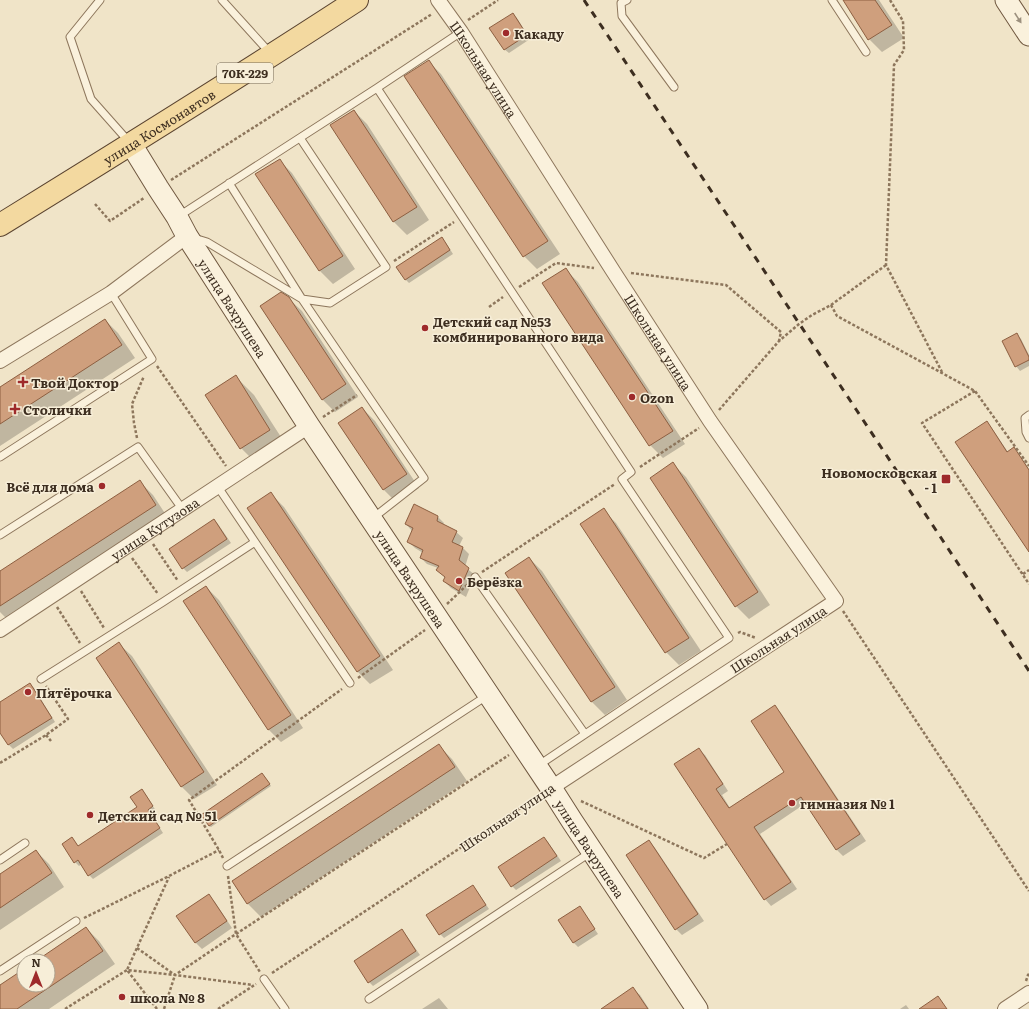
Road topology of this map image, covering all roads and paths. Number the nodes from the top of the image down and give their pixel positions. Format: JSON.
{"nodes":[{"id":1,"x":100,"y":0,"type":"edge"},
{"id":2,"x":222,"y":0,"type":"edge"},
{"id":3,"x":357,"y":0,"type":"edge"},
{"id":4,"x":498,"y":0,"type":"edge"},
{"id":5,"x":627,"y":0,"type":"edge"},
{"id":6,"x":832,"y":0,"type":"edge"},
{"id":7,"x":890,"y":0,"type":"edge"},
{"id":8,"x":1006,"y":0,"type":"edge"},
{"id":9,"x":441,"y":3,"type":"edge"},
{"id":10,"x":459,"y":29,"type":"junction"},
{"id":11,"x":1029,"y":35,"type":"edge"},
{"id":12,"x":866,"y":52,"type":"dead end"},
{"id":13,"x":272,"y":56,"type":"junction"},
{"id":14,"x":674,"y":87,"type":"dead end"},
{"id":15,"x":377,"y":88,"type":"junction"},
{"id":16,"x":300,"y":138,"type":"junction"},
{"id":17,"x":131,"y":144,"type":"junction"},
{"id":18,"x":229,"y":183,"type":"junction"},
{"id":19,"x":158,"y":188,"type":"junction"},
{"id":20,"x":95,"y":204,"type":"dead end"},
{"id":21,"x":177,"y":217,"type":"junction"},
{"id":22,"x":462,"y":217,"type":"junction"},
{"id":23,"x":0,"y":225,"type":"edge"},
{"id":24,"x":187,"y":236,"type":"junction"},
{"id":25,"x":886,"y":265,"type":"junction"},
{"id":26,"x":386,"y":267,"type":"junction"},
{"id":27,"x":111,"y":293,"type":"junction"},
{"id":28,"x":302,"y":299,"type":"junction"},
{"id":29,"x":831,"y":305,"type":"junction"},
{"id":30,"x":779,"y":341,"type":"dead end"},
{"id":31,"x":152,"y":359,"type":"junction"},
{"id":32,"x":0,"y":361,"type":"edge"},
{"id":33,"x":942,"y":372,"type":"junction"},
{"id":34,"x":364,"y":390,"type":"junction"},
{"id":35,"x":975,"y":391,"type":"junction"},
{"id":36,"x":1029,"y":415,"type":"edge"},
{"id":37,"x":309,"y":426,"type":"junction"},
{"id":38,"x":1029,"y":438,"type":"edge"},
{"id":39,"x":138,"y":447,"type":"junction"},
{"id":40,"x":0,"y":457,"type":"edge"},
{"id":41,"x":1029,"y":466,"type":"edge"},
{"id":42,"x":233,"y":476,"type":"junction"},
{"id":43,"x":622,"y":480,"type":"junction"},
{"id":44,"x":218,"y":487,"type":"junction"},
{"id":45,"x":183,"y":510,"type":"junction"},
{"id":46,"x":372,"y":518,"type":"junction"},
{"id":47,"x":146,"y":534,"type":"junction"},
{"id":48,"x":0,"y":535,"type":"edge"},
{"id":49,"x":255,"y":542,"type":"junction"},
{"id":50,"x":125,"y":547,"type":"junction"},
{"id":51,"x":1029,"y":570,"type":"edge"},
{"id":52,"x":1023,"y":574,"type":"junction"},
{"id":53,"x":475,"y":577,"type":"junction"},
{"id":54,"x":74,"y":581,"type":"junction"},
{"id":55,"x":1029,"y":584,"type":"edge"},
{"id":56,"x":183,"y":589,"type":"junction"},
{"id":57,"x":51,"y":596,"type":"junction"},
{"id":58,"x":836,"y":601,"type":"junction"},
{"id":59,"x":163,"y":602,"type":"junction"},
{"id":60,"x":439,"y":620,"type":"junction"},
{"id":61,"x":0,"y":630,"type":"edge"},
{"id":62,"x":110,"y":636,"type":"junction"},
{"id":63,"x":728,"y":638,"type":"junction"},
{"id":64,"x":770,"y":644,"type":"junction"},
{"id":65,"x":85,"y":651,"type":"junction"},
{"id":66,"x":41,"y":679,"type":"joint"},
{"id":67,"x":350,"y":683,"type":"junction"},
{"id":68,"x":489,"y":694,"type":"junction"},
{"id":69,"x":585,"y":734,"type":"junction"},
{"id":70,"x":46,"y":735,"type":"junction"},
{"id":71,"x":51,"y":741,"type":"dead end"},
{"id":72,"x":523,"y":746,"type":"junction"},
{"id":73,"x":0,"y":763,"type":"edge"},
{"id":74,"x":537,"y":766,"type":"junction"},
{"id":75,"x":551,"y":788,"type":"junction"},
{"id":76,"x":579,"y":800,"type":"dead end"},
{"id":77,"x":26,"y":843,"type":"dead end"},
{"id":78,"x":727,"y":844,"type":"dead end"},
{"id":79,"x":219,"y":850,"type":"junction"},
{"id":80,"x":592,"y":851,"type":"junction"},
{"id":81,"x":0,"y":860,"type":"edge"},
{"id":82,"x":227,"y":866,"type":"junction"},
{"id":83,"x":169,"y":876,"type":"junction"},
{"id":84,"x":1029,"y":891,"type":"edge"},
{"id":85,"x":76,"y":922,"type":"joint"},
{"id":86,"x":236,"y":934,"type":"junction"},
{"id":87,"x":137,"y":948,"type":"junction"},
{"id":88,"x":127,"y":970,"type":"junction"},
{"id":89,"x":0,"y":971,"type":"edge"},
{"id":90,"x":175,"y":975,"type":"junction"},
{"id":91,"x":264,"y":979,"type":"junction"},
{"id":92,"x":254,"y":985,"type":"junction"},
{"id":93,"x":1029,"y":993,"type":"edge"},
{"id":94,"x":369,"y":999,"type":"dead end"},
{"id":95,"x":64,"y":1009,"type":"edge"},
{"id":96,"x":157,"y":1009,"type":"edge"},
{"id":97,"x":164,"y":1009,"type":"edge"},
{"id":98,"x":218,"y":1009,"type":"edge"},
{"id":99,"x":285,"y":1009,"type":"edge"},
{"id":100,"x":697,"y":1009,"type":"edge"},
{"id":101,"x":1005,"y":1009,"type":"edge"}],
"edges":[{"from":1,"to":17,"type":"lane"},
{"from":2,"to":13,"type":"lane"},
{"from":3,"to":13,"type":"main road","name":"улица Космонавтов","number":"70К-229"},
{"from":4,"to":10,"type":"path"},
{"from":5,"to":14,"type":"lane"},
{"from":6,"to":12,"type":"lane"},
{"from":7,"to":25,"type":"path"},
{"from":8,"to":11,"type":"main road","one_way":true},
{"from":9,"to":10,"type":"street","name":"Школьная улица"},
{"from":9,"to":19,"type":"path"},
{"from":10,"to":15,"type":"lane"},
{"from":10,"to":58,"type":"street","name":"Школьная улица"},
{"from":13,"to":17,"type":"main road","name":"улица Космонавтов","number":"70К-229"},
{"from":15,"to":16,"type":"lane"},
{"from":15,"to":22,"type":"lane"},
{"from":16,"to":18,"type":"lane"},
{"from":16,"to":26,"type":"lane"},
{"from":17,"to":19,"type":"main road","name":"улица Вахрушева"},
{"from":17,"to":23,"type":"main road","name":"улица Космонавтов","number":"70К-229"},
{"from":18,"to":21,"type":"lane"},
{"from":18,"to":28,"type":"lane"},
{"from":19,"to":20,"type":"path"},
{"from":19,"to":21,"type":"main road","name":"улица Вахрушева"},
{"from":21,"to":24,"type":"main road","name":"улица Вахрушева"},
{"from":22,"to":26,"type":"path"},
{"from":22,"to":43,"type":"lane"},
{"from":24,"to":27,"type":"street"},
{"from":24,"to":28,"type":"lane"},
{"from":24,"to":37,"type":"main road","name":"улица Вахрушева"},
{"from":25,"to":29,"type":"path"},
{"from":25,"to":33,"type":"path"},
{"from":26,"to":28,"type":"lane"},
{"from":27,"to":31,"type":"lane"},
{"from":27,"to":32,"type":"street"},
{"from":28,"to":34,"type":"lane"},
{"from":29,"to":30,"type":"path"},
{"from":29,"to":33,"type":"path"},
{"from":31,"to":39,"type":"path"},
{"from":31,"to":40,"type":"lane"},
{"from":31,"to":42,"type":"path"},
{"from":33,"to":35,"type":"path"},
{"from":34,"to":37,"type":"path"},
{"from":34,"to":46,"type":"lane"},
{"from":35,"to":41,"type":"path"},
{"from":35,"to":52,"type":"path"},
{"from":36,"to":38,"type":"lane"},
{"from":37,"to":42,"type":"street","name":"улица Кутузова"},
{"from":37,"to":46,"type":"main road","name":"улица Вахрушева"},
{"from":39,"to":45,"type":"lane"},
{"from":39,"to":48,"type":"lane"},
{"from":42,"to":44,"type":"street","name":"улица Кутузова"},
{"from":43,"to":53,"type":"path"},
{"from":43,"to":63,"type":"lane"},
{"from":44,"to":45,"type":"street","name":"улица Кутузова"},
{"from":44,"to":49,"type":"lane"},
{"from":45,"to":47,"type":"street","name":"улица Кутузова"},
{"from":46,"to":60,"type":"main road","name":"улица Вахрушева"},
{"from":47,"to":50,"type":"street","name":"улица Кутузова"},
{"from":47,"to":56,"type":"path"},
{"from":49,"to":56,"type":"lane"},
{"from":49,"to":67,"type":"lane"},
{"from":50,"to":54,"type":"street","name":"улица Кутузова"},
{"from":50,"to":59,"type":"path"},
{"from":51,"to":52,"type":"path"},
{"from":52,"to":55,"type":"path"},
{"from":53,"to":60,"type":"path"},
{"from":53,"to":69,"type":"lane"},
{"from":54,"to":57,"type":"street","name":"улица Кутузова"},
{"from":54,"to":62,"type":"path"},
{"from":56,"to":59,"type":"lane"},
{"from":57,"to":61,"type":"street","name":"улица Кутузова"},
{"from":57,"to":65,"type":"path"},
{"from":58,"to":64,"type":"street","name":"Школьная улица"},
{"from":58,"to":84,"type":"path"},
{"from":59,"to":62,"type":"lane"},
{"from":60,"to":67,"type":"path"},
{"from":60,"to":68,"type":"main road","name":"улица Вахрушева"},
{"from":62,"to":65,"type":"lane"},
{"from":63,"to":64,"type":"path"},
{"from":63,"to":69,"type":"lane"},
{"from":64,"to":75,"type":"street","name":"Школьная улица"},
{"from":65,"to":66,"type":"lane"},
{"from":66,"to":70,"type":"path"},
{"from":67,"to":79,"type":"path"},
{"from":68,"to":72,"type":"main road","name":"улица Вахрушева"},
{"from":68,"to":82,"type":"lane"},
{"from":69,"to":74,"type":"lane"},
{"from":70,"to":71,"type":"path"},
{"from":70,"to":73,"type":"path"},
{"from":72,"to":74,"type":"main road","name":"улица Вахрушева"},
{"from":72,"to":86,"type":"path"},
{"from":74,"to":75,"type":"main road","name":"улица Вахрушева"},
{"from":75,"to":80,"type":"main road","name":"улица Вахрушева"},
{"from":75,"to":91,"type":"path","name":"Школьная улица"},
{"from":76,"to":78,"type":"path"},
{"from":77,"to":81,"type":"lane"},
{"from":79,"to":82,"type":"path"},
{"from":79,"to":83,"type":"path"},
{"from":80,"to":94,"type":"lane"},
{"from":80,"to":100,"type":"main road","name":"улица Вахрушева"},
{"from":82,"to":86,"type":"path"},
{"from":83,"to":85,"type":"path"},
{"from":83,"to":87,"type":"path"},
{"from":85,"to":89,"type":"lane"},
{"from":86,"to":90,"type":"path"},
{"from":86,"to":91,"type":"path"},
{"from":87,"to":88,"type":"path"},
{"from":87,"to":90,"type":"path"},
{"from":88,"to":90,"type":"path"},
{"from":88,"to":95,"type":"path"},
{"from":88,"to":96,"type":"path"},
{"from":90,"to":92,"type":"path"},
{"from":90,"to":97,"type":"path"},
{"from":91,"to":92,"type":"path","name":"Школьная улица"},
{"from":91,"to":99,"type":"lane"},
{"from":92,"to":98,"type":"path","name":"Школьная улица"},
{"from":93,"to":101,"type":"street"}]}
